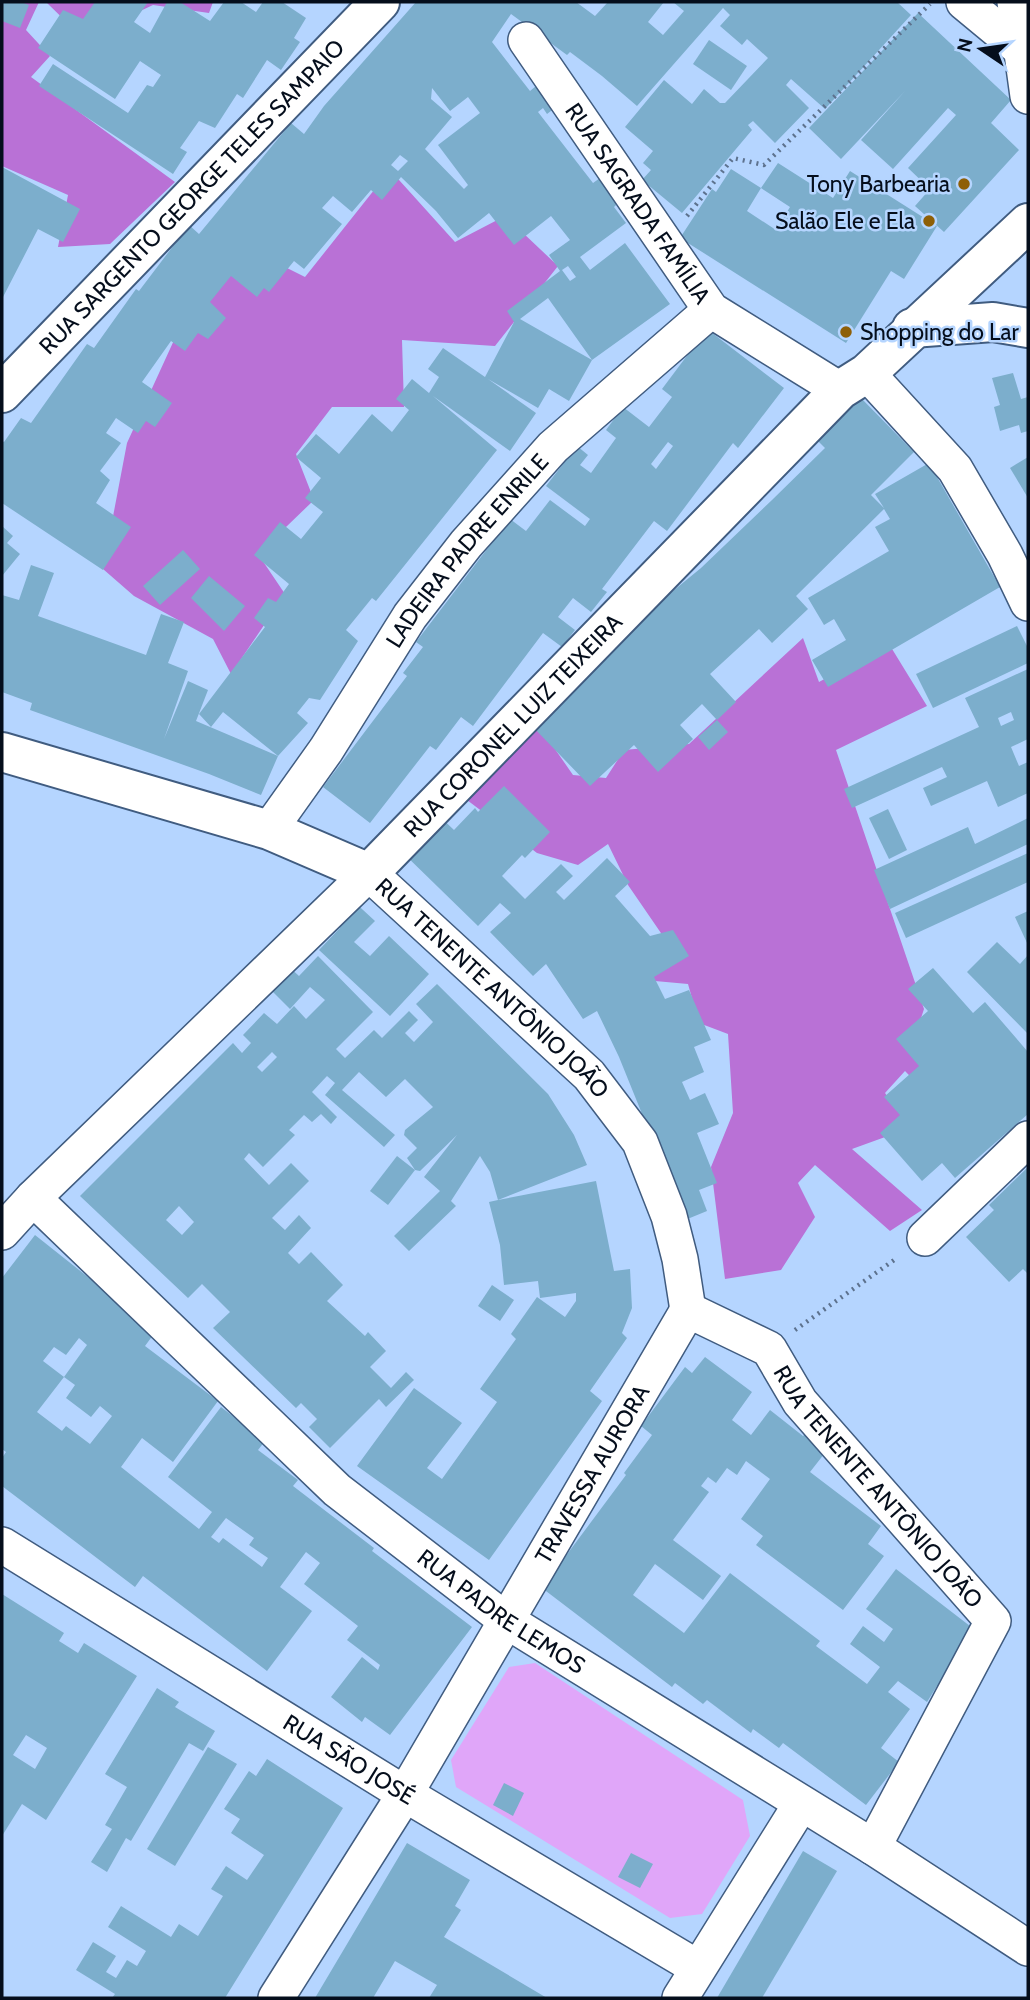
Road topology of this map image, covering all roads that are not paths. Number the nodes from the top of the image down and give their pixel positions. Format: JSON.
{"nodes":[{"id":1,"x":380,"y":2,"type":"edge"},
{"id":2,"x":964,"y":2,"type":"edge"},
{"id":3,"x":1014,"y":2,"type":"edge"},
{"id":4,"x":526,"y":40,"type":"dead end"},
{"id":5,"x":1023,"y":50,"type":"junction"},
{"id":6,"x":1028,"y":96,"type":"edge"},
{"id":7,"x":1028,"y":223,"type":"edge"},
{"id":8,"x":711,"y":310,"type":"junction"},
{"id":9,"x":912,"y":328,"type":"junction"},
{"id":10,"x":1028,"y":328,"type":"edge"},
{"id":11,"x":853,"y":381,"type":"junction"},
{"id":12,"x":4,"y":386,"type":"edge"},
{"id":13,"x":1028,"y":603,"type":"edge"},
{"id":14,"x":2,"y":752,"type":"edge"},
{"id":15,"x":269,"y":830,"type":"junction"},
{"id":16,"x":369,"y":873,"type":"junction"},
{"id":17,"x":1028,"y":1139,"type":"edge"},
{"id":18,"x":33,"y":1198,"type":"junction"},
{"id":19,"x":2,"y":1232,"type":"edge"},
{"id":20,"x":925,"y":1238,"type":"road end"},
{"id":21,"x":688,"y":1310,"type":"junction"},
{"id":22,"x":2,"y":1545,"type":"edge"},
{"id":23,"x":507,"y":1622,"type":"junction"},
{"id":24,"x":405,"y":1794,"type":"junction"},
{"id":25,"x":802,"y":1804,"type":"junction"},
{"id":26,"x":873,"y":1847,"type":"junction"},
{"id":27,"x":1028,"y":1948,"type":"edge"},
{"id":28,"x":698,"y":1968,"type":"junction"},
{"id":29,"x":276,"y":1998,"type":"edge"},
{"id":30,"x":680,"y":1998,"type":"edge"}],
"edges":[{"from":1,"to":12,"type":"main road","name":"RUA SARGENTO GEORGE TELES SAMPAIO"},
{"from":2,"to":5,"type":"street"},
{"from":3,"to":5,"type":"street"},
{"from":4,"to":8,"type":"street","name":"RUA SAGRADA FAMÍLIA"},
{"from":5,"to":6,"type":"street"},
{"from":7,"to":9,"type":"main road","name":"RUA CORONEL LUIZ TEIXEIRA"},
{"from":8,"to":11,"type":"street","name":"RUA SAGRADA FAMÍLIA"},
{"from":8,"to":15,"type":"street","name":"LADEIRA PADRE ENRILE"},
{"from":9,"to":10,"type":"main road"},
{"from":9,"to":11,"type":"main road","name":"RUA CORONEL LUIZ TEIXEIRA"},
{"from":11,"to":13,"type":"street","name":"RUA SAGRADA FAMÍLIA"},
{"from":11,"to":16,"type":"main road","name":"RUA CORONEL LUIZ TEIXEIRA"},
{"from":14,"to":15,"type":"main road","name":"RUA TENENTE ANTÔNIO JOÃO"},
{"from":15,"to":16,"type":"main road","name":"RUA TENENTE ANTÔNIO JOÃO"},
{"from":16,"to":18,"type":"street","name":"RUA CORONEL LUIZ TEIXEIRA"},
{"from":16,"to":21,"type":"street","name":"RUA TENENTE ANTÔNIO JOÃO"},
{"from":17,"to":20,"type":"street"},
{"from":18,"to":19,"type":"street","name":"RUA CORONEL LUIZ TEIXEIRA"},
{"from":18,"to":23,"type":"street","name":"RUA PADRE LEMOS"},
{"from":21,"to":23,"type":"street","name":"TRAVESSA AURORA"},
{"from":21,"to":26,"type":"street","name":"RUA TENENTE ANTÔNIO JOÃO"},
{"from":22,"to":24,"type":"street","name":"RUA SÃO JOSÉ"},
{"from":23,"to":24,"type":"street","name":"TRAVESSA AURORA"},
{"from":23,"to":25,"type":"street","name":"RUA PADRE LEMOS"},
{"from":24,"to":28,"type":"street","name":"RUA SÃO JOSÉ"},
{"from":24,"to":29,"type":"street","name":"TRAVESSA AURORA"},
{"from":25,"to":26,"type":"street","name":"RUA PADRE LEMOS"},
{"from":25,"to":28,"type":"street"},
{"from":26,"to":27,"type":"street","name":"RUA PADRE LEMOS"},
{"from":28,"to":30,"type":"street"}]}
